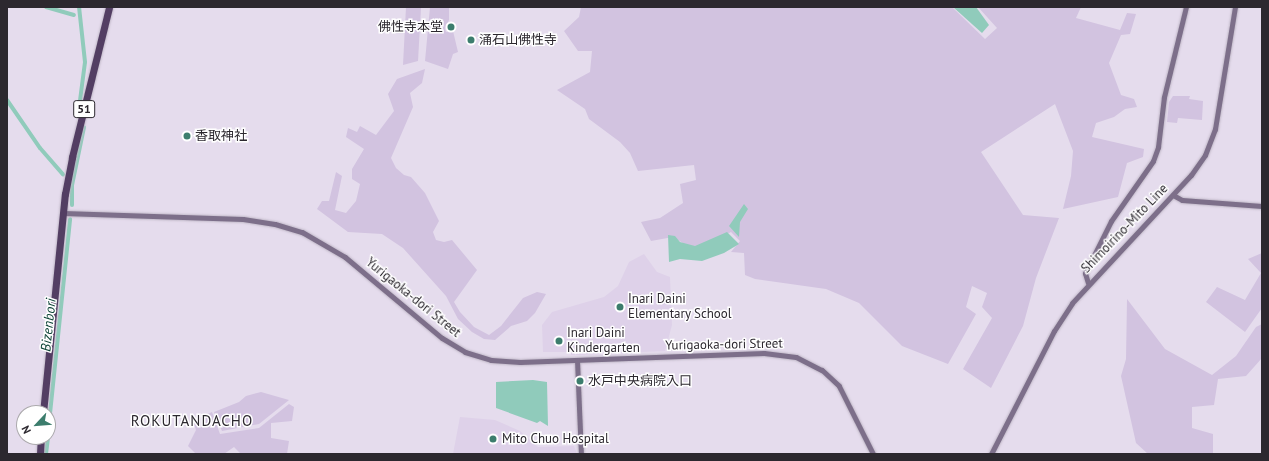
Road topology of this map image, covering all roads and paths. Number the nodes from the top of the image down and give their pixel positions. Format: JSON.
{"nodes":[{"id":1,"x":109,"y":7,"type":"edge"},
{"id":2,"x":1186,"y":7,"type":"edge"},
{"id":3,"x":1235,"y":7,"type":"edge"},
{"id":4,"x":1173,"y":195,"type":"junction"},
{"id":5,"x":1262,"y":206,"type":"edge"},
{"id":6,"x":63,"y":213,"type":"junction"},
{"id":7,"x":1088,"y":283,"type":"junction"},
{"id":8,"x":577,"y":360,"type":"junction"},
{"id":9,"x":44,"y":405,"type":"edge"},
{"id":10,"x":580,"y":454,"type":"edge"},
{"id":11,"x":873,"y":454,"type":"edge"},
{"id":12,"x":991,"y":454,"type":"edge"}],
"edges":[{"from":1,"to":6,"type":"highway","number":"51"},
{"from":2,"to":7,"type":"street"},
{"from":3,"to":4,"type":"street","name":"Shimoirino-Mito Line"},
{"from":4,"to":5,"type":"street"},
{"from":4,"to":7,"type":"street","name":"Shimoirino-Mito Line"},
{"from":6,"to":8,"type":"street","name":"Yurigaoka-dori Street"},
{"from":6,"to":9,"type":"highway","number":"51"},
{"from":7,"to":12,"type":"street","name":"Shimoirino-Mito Line"},
{"from":8,"to":10,"type":"street"},
{"from":8,"to":11,"type":"street","name":"Yurigaoka-dori Street"}]}
